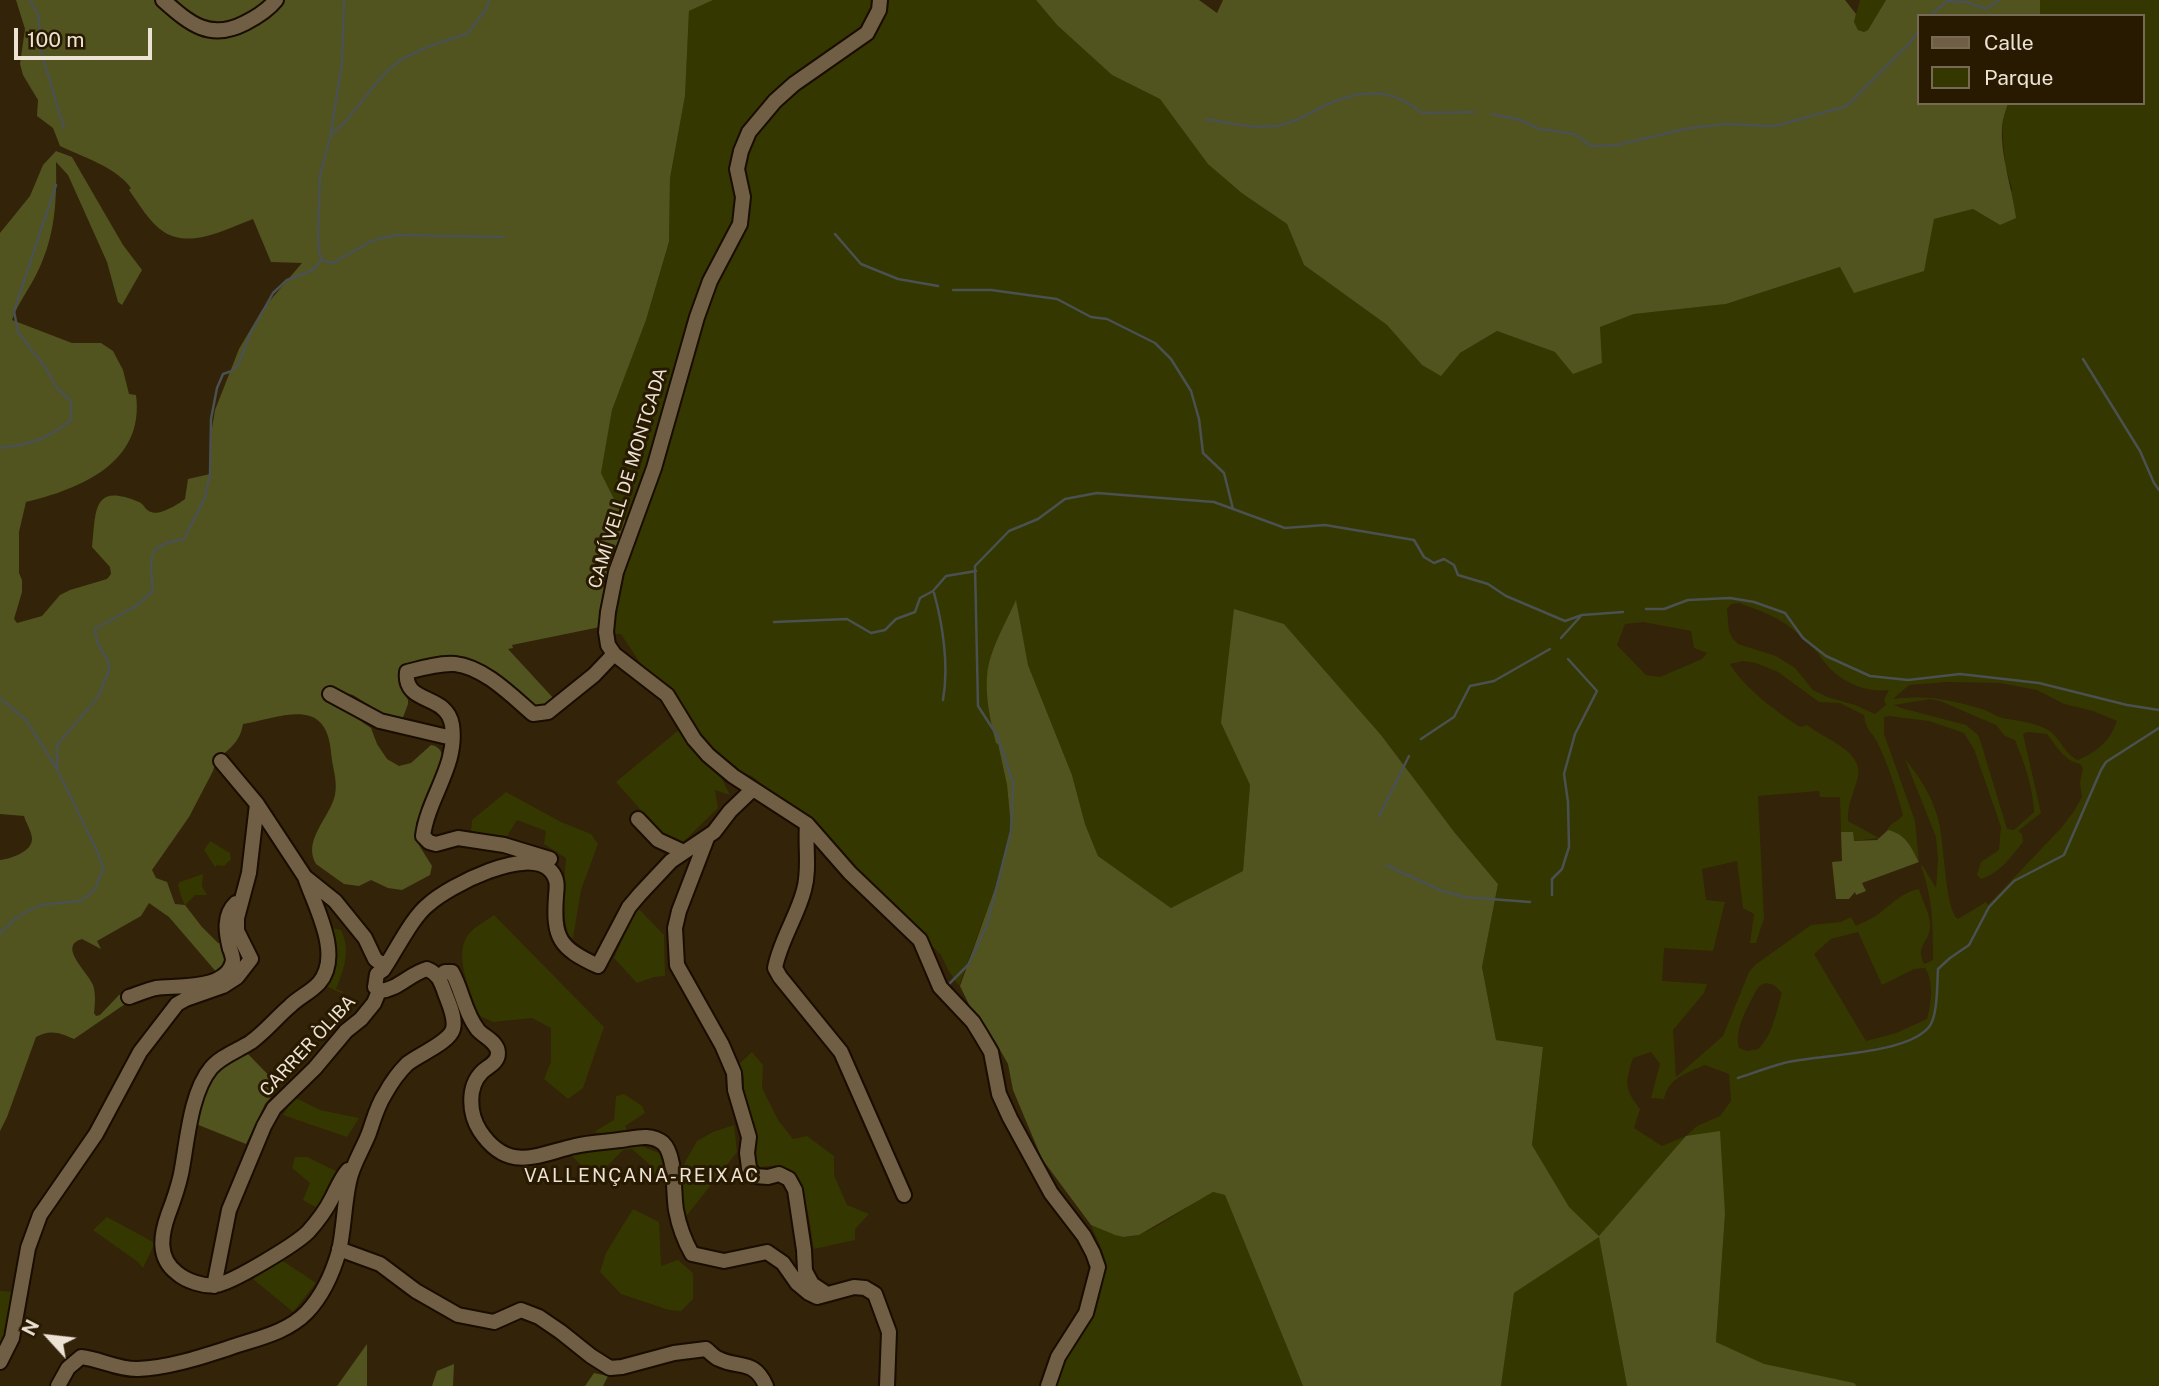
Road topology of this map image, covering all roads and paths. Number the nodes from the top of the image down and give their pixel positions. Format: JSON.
{"nodes":[{"id":1,"x":163,"y":0,"type":"edge"},
{"id":2,"x":276,"y":0,"type":"edge"},
{"id":3,"x":880,"y":0,"type":"edge"},
{"id":4,"x":614,"y":654,"type":"junction"},
{"id":5,"x":330,"y":694,"type":"dead end"},
{"id":6,"x":452,"y":738,"type":"junction"},
{"id":7,"x":221,"y":761,"type":"dead end"},
{"id":8,"x":753,"y":789,"type":"junction"},
{"id":9,"x":257,"y":804,"type":"junction"},
{"id":10,"x":638,"y":819,"type":"dead end"},
{"id":11,"x":807,"y":824,"type":"junction"},
{"id":12,"x":707,"y":838,"type":"junction"},
{"id":13,"x":684,"y":852,"type":"junction"},
{"id":14,"x":553,"y":875,"type":"junction"},
{"id":15,"x":305,"y":877,"type":"junction"},
{"id":16,"x":240,"y":900,"type":"junction"},
{"id":17,"x":387,"y":963,"type":"junction"},
{"id":18,"x":439,"y":977,"type":"junction"},
{"id":19,"x":379,"y":991,"type":"junction"},
{"id":20,"x":129,"y":997,"type":"dead end"},
{"id":21,"x":356,"y":1161,"type":"junction"},
{"id":22,"x":904,"y":1195,"type":"dead end"},
{"id":23,"x":339,"y":1249,"type":"junction"},
{"id":24,"x":215,"y":1286,"type":"junction"},
{"id":25,"x":826,"y":1293,"type":"junction"},
{"id":26,"x":0,"y":1362,"type":"edge"},
{"id":27,"x":58,"y":1386,"type":"edge"},
{"id":28,"x":766,"y":1386,"type":"edge"},
{"id":29,"x":887,"y":1386,"type":"edge"},
{"id":30,"x":1048,"y":1386,"type":"edge"}],
"edges":[{"from":1,"to":2,"type":"street"},
{"from":3,"to":4,"type":"street","name":"CAMÍ VELL DE MONTCADA"},
{"from":4,"to":6,"type":"street"},
{"from":4,"to":8,"type":"street"},
{"from":5,"to":6,"type":"street"},
{"from":6,"to":14,"type":"street"},
{"from":7,"to":9,"type":"street"},
{"from":8,"to":11,"type":"street"},
{"from":8,"to":12,"type":"street"},
{"from":9,"to":15,"type":"street"},
{"from":9,"to":16,"type":"street"},
{"from":10,"to":13,"type":"street"},
{"from":11,"to":22,"type":"street"},
{"from":11,"to":30,"type":"street"},
{"from":12,"to":13,"type":"street"},
{"from":12,"to":25,"type":"street"},
{"from":13,"to":14,"type":"street"},
{"from":14,"to":17,"type":"street"},
{"from":15,"to":17,"type":"street"},
{"from":15,"to":24,"type":"street"},
{"from":16,"to":20,"type":"street"},
{"from":16,"to":26,"type":"street"},
{"from":17,"to":19,"type":"street"},
{"from":18,"to":19,"type":"street"},
{"from":18,"to":21,"type":"street"},
{"from":18,"to":25,"type":"street"},
{"from":19,"to":24,"type":"street","name":"CARRER ÒLIBA"},
{"from":21,"to":23,"type":"street"},
{"from":21,"to":24,"type":"street"},
{"from":23,"to":27,"type":"street"},
{"from":23,"to":28,"type":"street"},
{"from":25,"to":29,"type":"street"}]}
